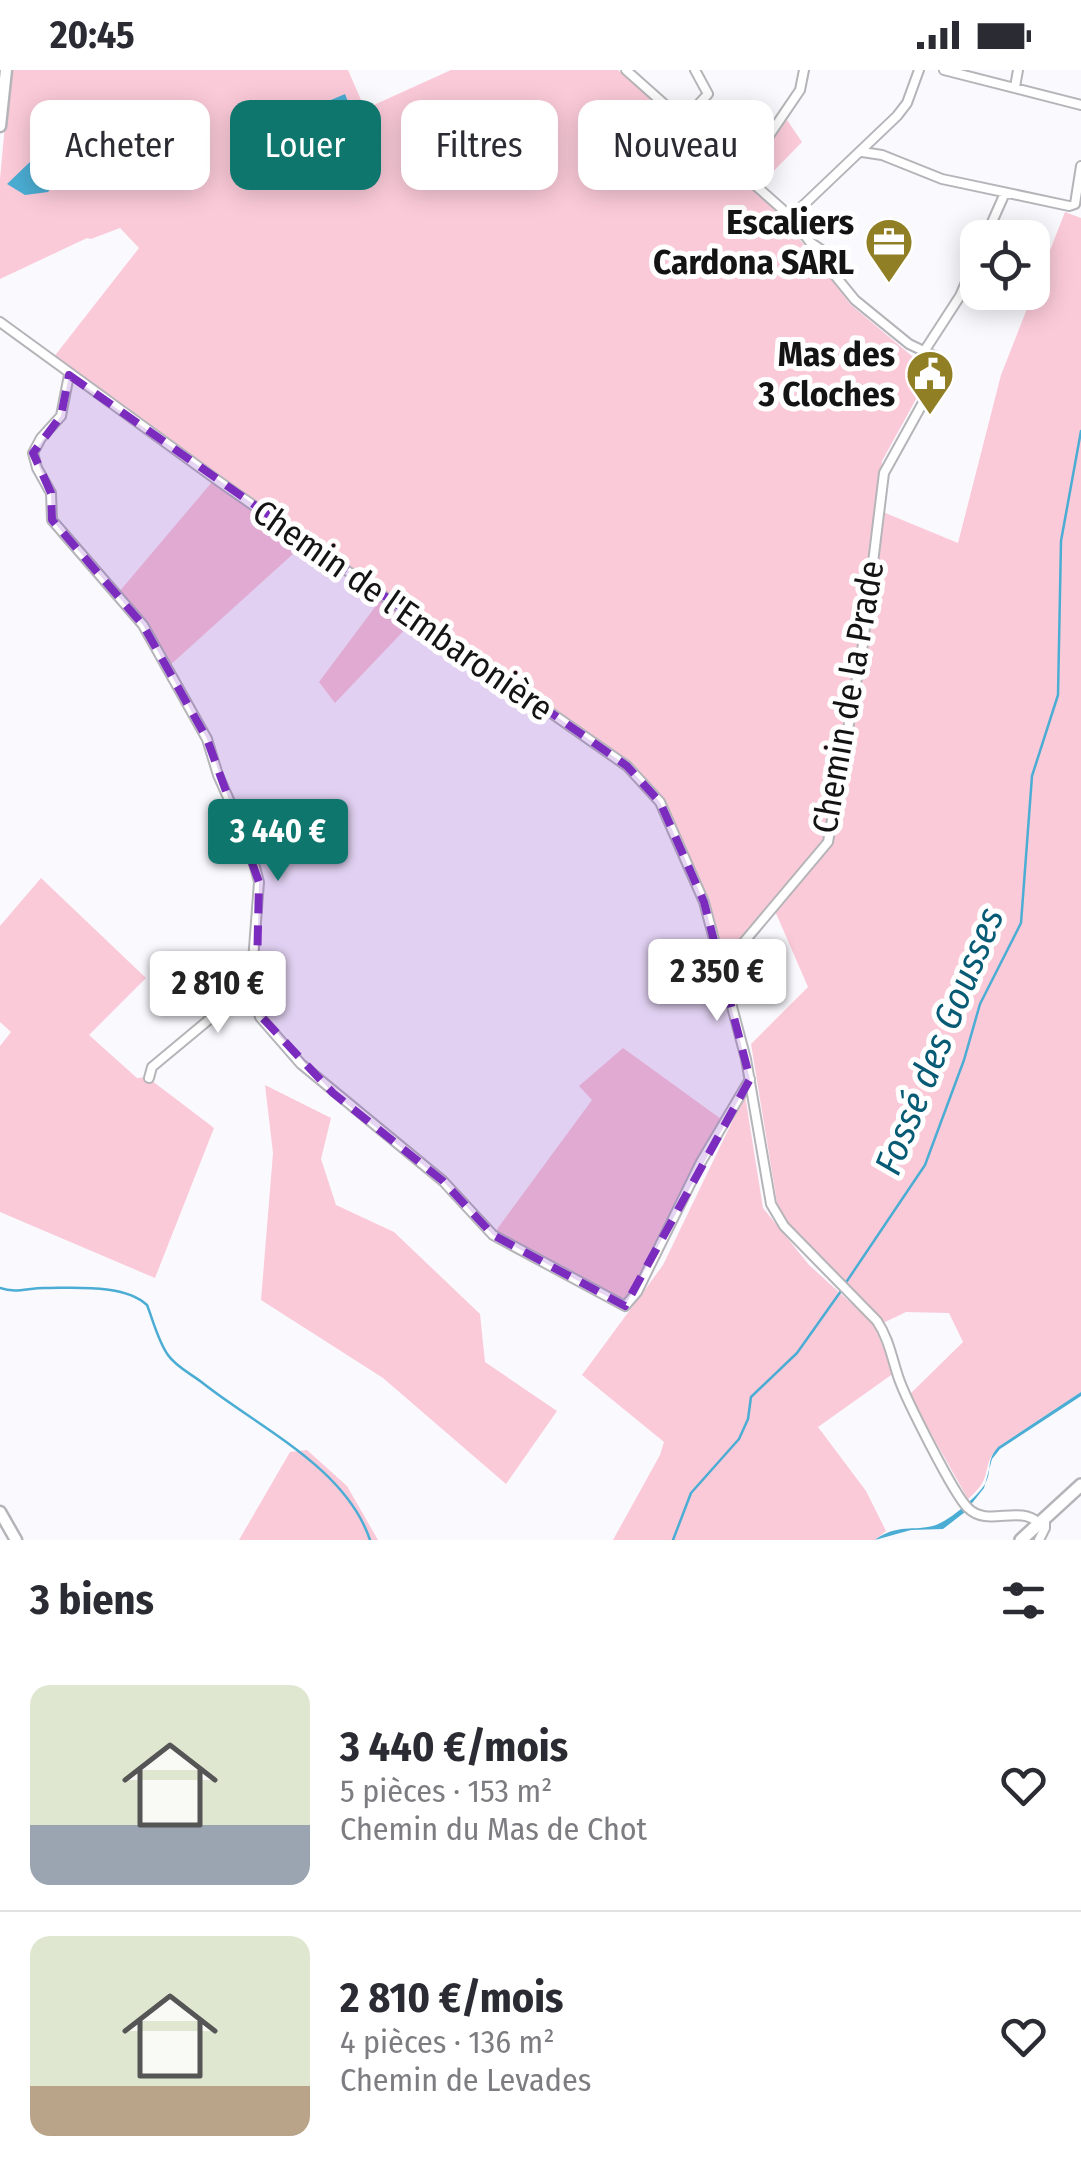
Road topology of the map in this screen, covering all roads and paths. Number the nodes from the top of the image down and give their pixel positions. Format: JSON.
{"nodes":[{"id":1,"x":6,"y":70,"type":"edge"},
{"id":2,"x":626,"y":70,"type":"edge"},
{"id":3,"x":695,"y":70,"type":"edge"},
{"id":4,"x":804,"y":70,"type":"edge"},
{"id":5,"x":919,"y":70,"type":"edge"},
{"id":6,"x":944,"y":70,"type":"edge"},
{"id":7,"x":1018,"y":70,"type":"edge"},
{"id":8,"x":1014,"y":87,"type":"junction"},
{"id":9,"x":1,"y":100,"type":"edge"},
{"id":10,"x":660,"y":100,"type":"edge"},
{"id":11,"x":702,"y":100,"type":"edge"},
{"id":12,"x":1078,"y":103,"type":"edge"},
{"id":13,"x":0,"y":126,"type":"edge"},
{"id":14,"x":774,"y":128,"type":"edge"},
{"id":15,"x":875,"y":139,"type":"junction"},
{"id":16,"x":862,"y":152,"type":"junction"},
{"id":17,"x":882,"y":155,"type":"junction"},
{"id":18,"x":1081,"y":166,"type":"edge"},
{"id":19,"x":760,"y":190,"type":"edge"},
{"id":20,"x":1005,"y":193,"type":"junction"},
{"id":21,"x":791,"y":218,"type":"junction"},
{"id":22,"x":993,"y":220,"type":"edge"},
{"id":23,"x":960,"y":296,"type":"edge"},
{"id":24,"x":0,"y":322,"type":"edge"},
{"id":25,"x":925,"y":350,"type":"junction"},
{"id":26,"x":69,"y":375,"type":"junction"},
{"id":27,"x":720,"y":964,"type":"junction"},
{"id":28,"x":252,"y":977,"type":"junction"},
{"id":29,"x":149,"y":1078,"type":"dead end"},
{"id":30,"x":750,"y":1079,"type":"junction"},
{"id":31,"x":1081,"y":1485,"type":"edge"},
{"id":32,"x":0,"y":1512,"type":"edge"},
{"id":33,"x":1042,"y":1521,"type":"junction"},
{"id":34,"x":16,"y":1540,"type":"edge"},
{"id":35,"x":1021,"y":1540,"type":"edge"},
{"id":36,"x":1039,"y":1540,"type":"edge"}],
"edges":[{"from":1,"to":9,"type":"street"},
{"from":2,"to":10,"type":"street"},
{"from":3,"to":11,"type":"street"},
{"from":4,"to":14,"type":"street"},
{"from":5,"to":15,"type":"street"},
{"from":6,"to":8,"type":"street"},
{"from":7,"to":8,"type":"street"},
{"from":8,"to":12,"type":"street"},
{"from":9,"to":13,"type":"street"},
{"from":15,"to":16,"type":"street"},
{"from":15,"to":17,"type":"street"},
{"from":16,"to":17,"type":"street"},
{"from":16,"to":21,"type":"street"},
{"from":17,"to":20,"type":"street"},
{"from":18,"to":20,"type":"street"},
{"from":19,"to":21,"type":"street"},
{"from":20,"to":22,"type":"street"},
{"from":21,"to":25,"type":"street"},
{"from":23,"to":25,"type":"street"},
{"from":24,"to":26,"type":"street","name":"Chemin de l'Embaronière"},
{"from":25,"to":27,"type":"street","name":"Chemin de la Prade"},
{"from":26,"to":27,"type":"street","name":"Chemin de l'Embaronière"},
{"from":26,"to":28,"type":"street"},
{"from":27,"to":30,"type":"street","name":"Chemin de l'Embaronière"},
{"from":28,"to":29,"type":"street"},
{"from":28,"to":30,"type":"street"},
{"from":30,"to":33,"type":"street","name":"Chemin de l'Embaronière"},
{"from":31,"to":33,"type":"main road"},
{"from":32,"to":34,"type":"street"},
{"from":33,"to":35,"type":"main road"},
{"from":33,"to":36,"type":"street"}]}
